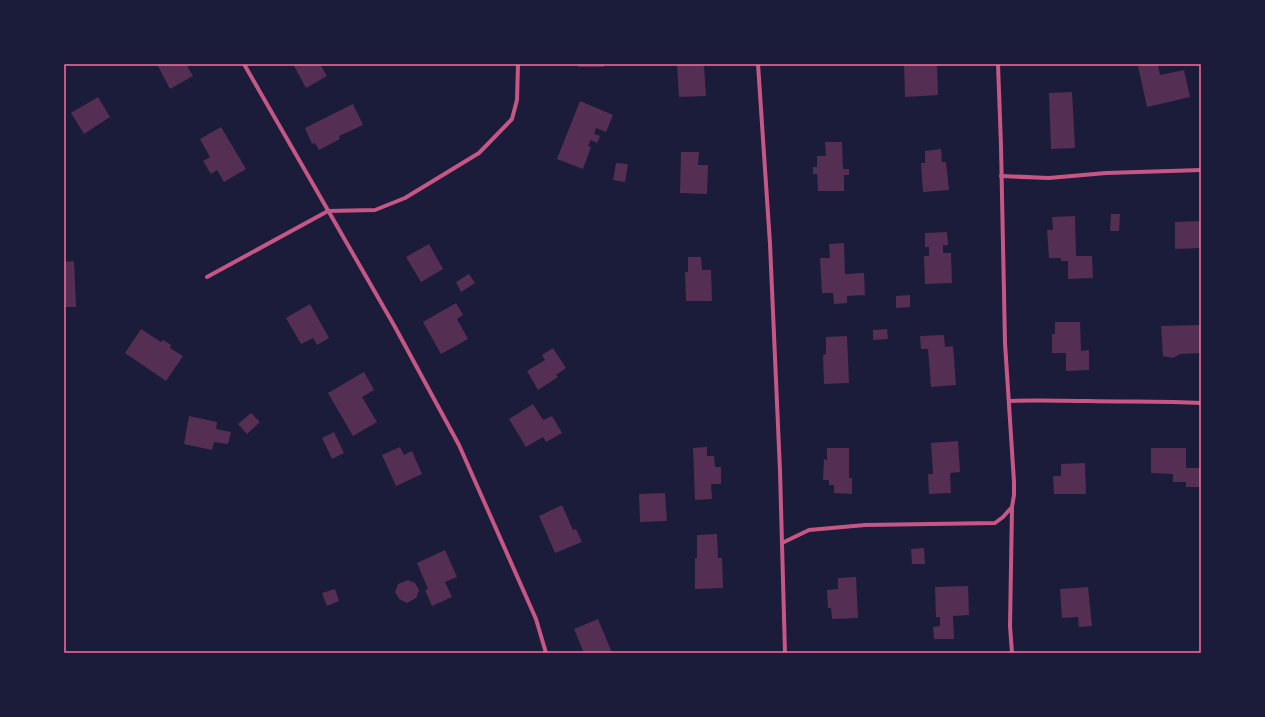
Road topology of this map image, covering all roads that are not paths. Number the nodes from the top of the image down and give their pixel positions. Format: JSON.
{"nodes":[{"id":1,"x":244,"y":64,"type":"edge"},
{"id":2,"x":518,"y":64,"type":"edge"},
{"id":3,"x":758,"y":64,"type":"edge"},
{"id":4,"x":998,"y":64,"type":"edge"},
{"id":5,"x":1201,"y":170,"type":"edge"},
{"id":6,"x":1001,"y":176,"type":"junction"},
{"id":7,"x":328,"y":211,"type":"junction"},
{"id":8,"x":207,"y":277,"type":"dead end"},
{"id":9,"x":1009,"y":401,"type":"junction"},
{"id":10,"x":1201,"y":403,"type":"edge"},
{"id":11,"x":1012,"y":507,"type":"junction"},
{"id":12,"x":782,"y":543,"type":"junction"},
{"id":13,"x":546,"y":653,"type":"edge"},
{"id":14,"x":785,"y":653,"type":"edge"},
{"id":15,"x":1012,"y":653,"type":"edge"}],
"edges":[{"from":1,"to":7,"type":"street"},
{"from":2,"to":7,"type":"street"},
{"from":3,"to":12,"type":"street"},
{"from":4,"to":6,"type":"street"},
{"from":5,"to":6,"type":"street"},
{"from":6,"to":9,"type":"street"},
{"from":7,"to":8,"type":"street"},
{"from":7,"to":13,"type":"street"},
{"from":9,"to":10,"type":"street"},
{"from":9,"to":11,"type":"street"},
{"from":11,"to":12,"type":"street"},
{"from":11,"to":15,"type":"street"},
{"from":12,"to":14,"type":"street"}]}
